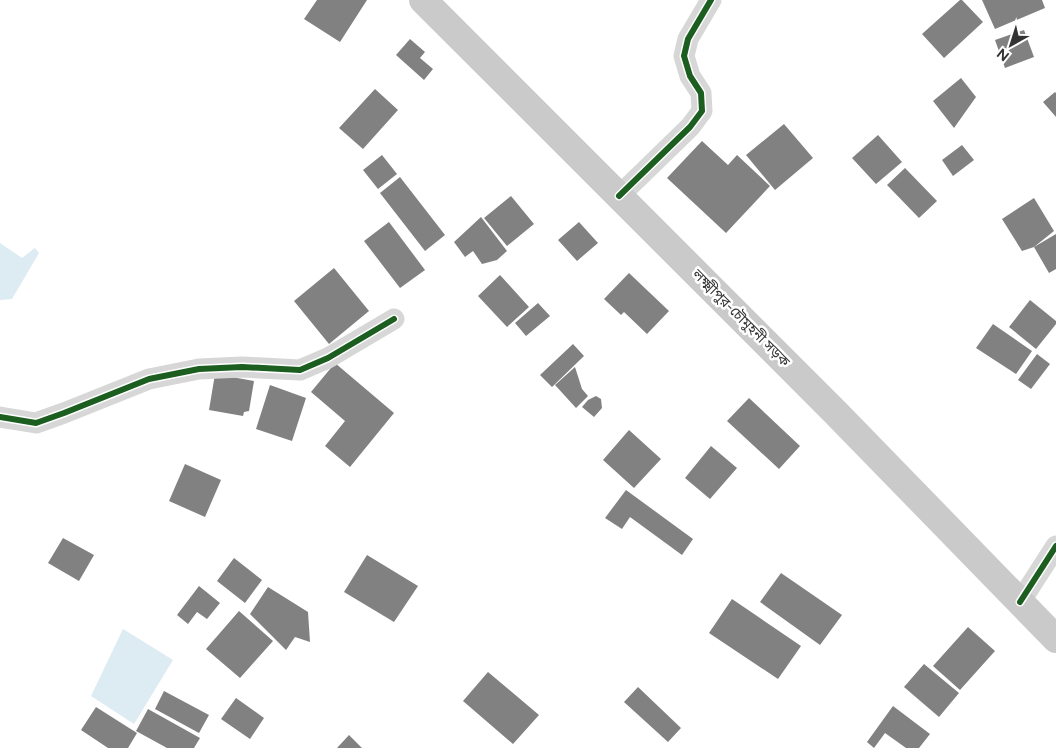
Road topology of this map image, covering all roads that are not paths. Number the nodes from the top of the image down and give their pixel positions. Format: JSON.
{"nodes":[{"id":1,"x":423,"y":0,"type":"edge"},
{"id":2,"x":711,"y":0,"type":"edge"},
{"id":3,"x":619,"y":196,"type":"junction"},
{"id":4,"x":394,"y":319,"type":"dead end"},
{"id":5,"x":0,"y":417,"type":"edge"},
{"id":6,"x":1056,"y":546,"type":"edge"},
{"id":7,"x":1020,"y":602,"type":"junction"},
{"id":8,"x":1056,"y":639,"type":"edge"}],
"edges":[{"from":1,"to":3,"type":"main road","name":"লক্ষ্মীপুর-চৌমুহনী সড়ক"},
{"from":2,"to":3,"type":"street"},
{"from":3,"to":7,"type":"main road","name":"লক্ষ্মীপুর-চৌমুহনী সড়ক"},
{"from":4,"to":5,"type":"street"},
{"from":6,"to":7,"type":"street"},
{"from":7,"to":8,"type":"main road","name":"লক্ষ্মীপুর-চৌমুহনী সড়ক"}]}
